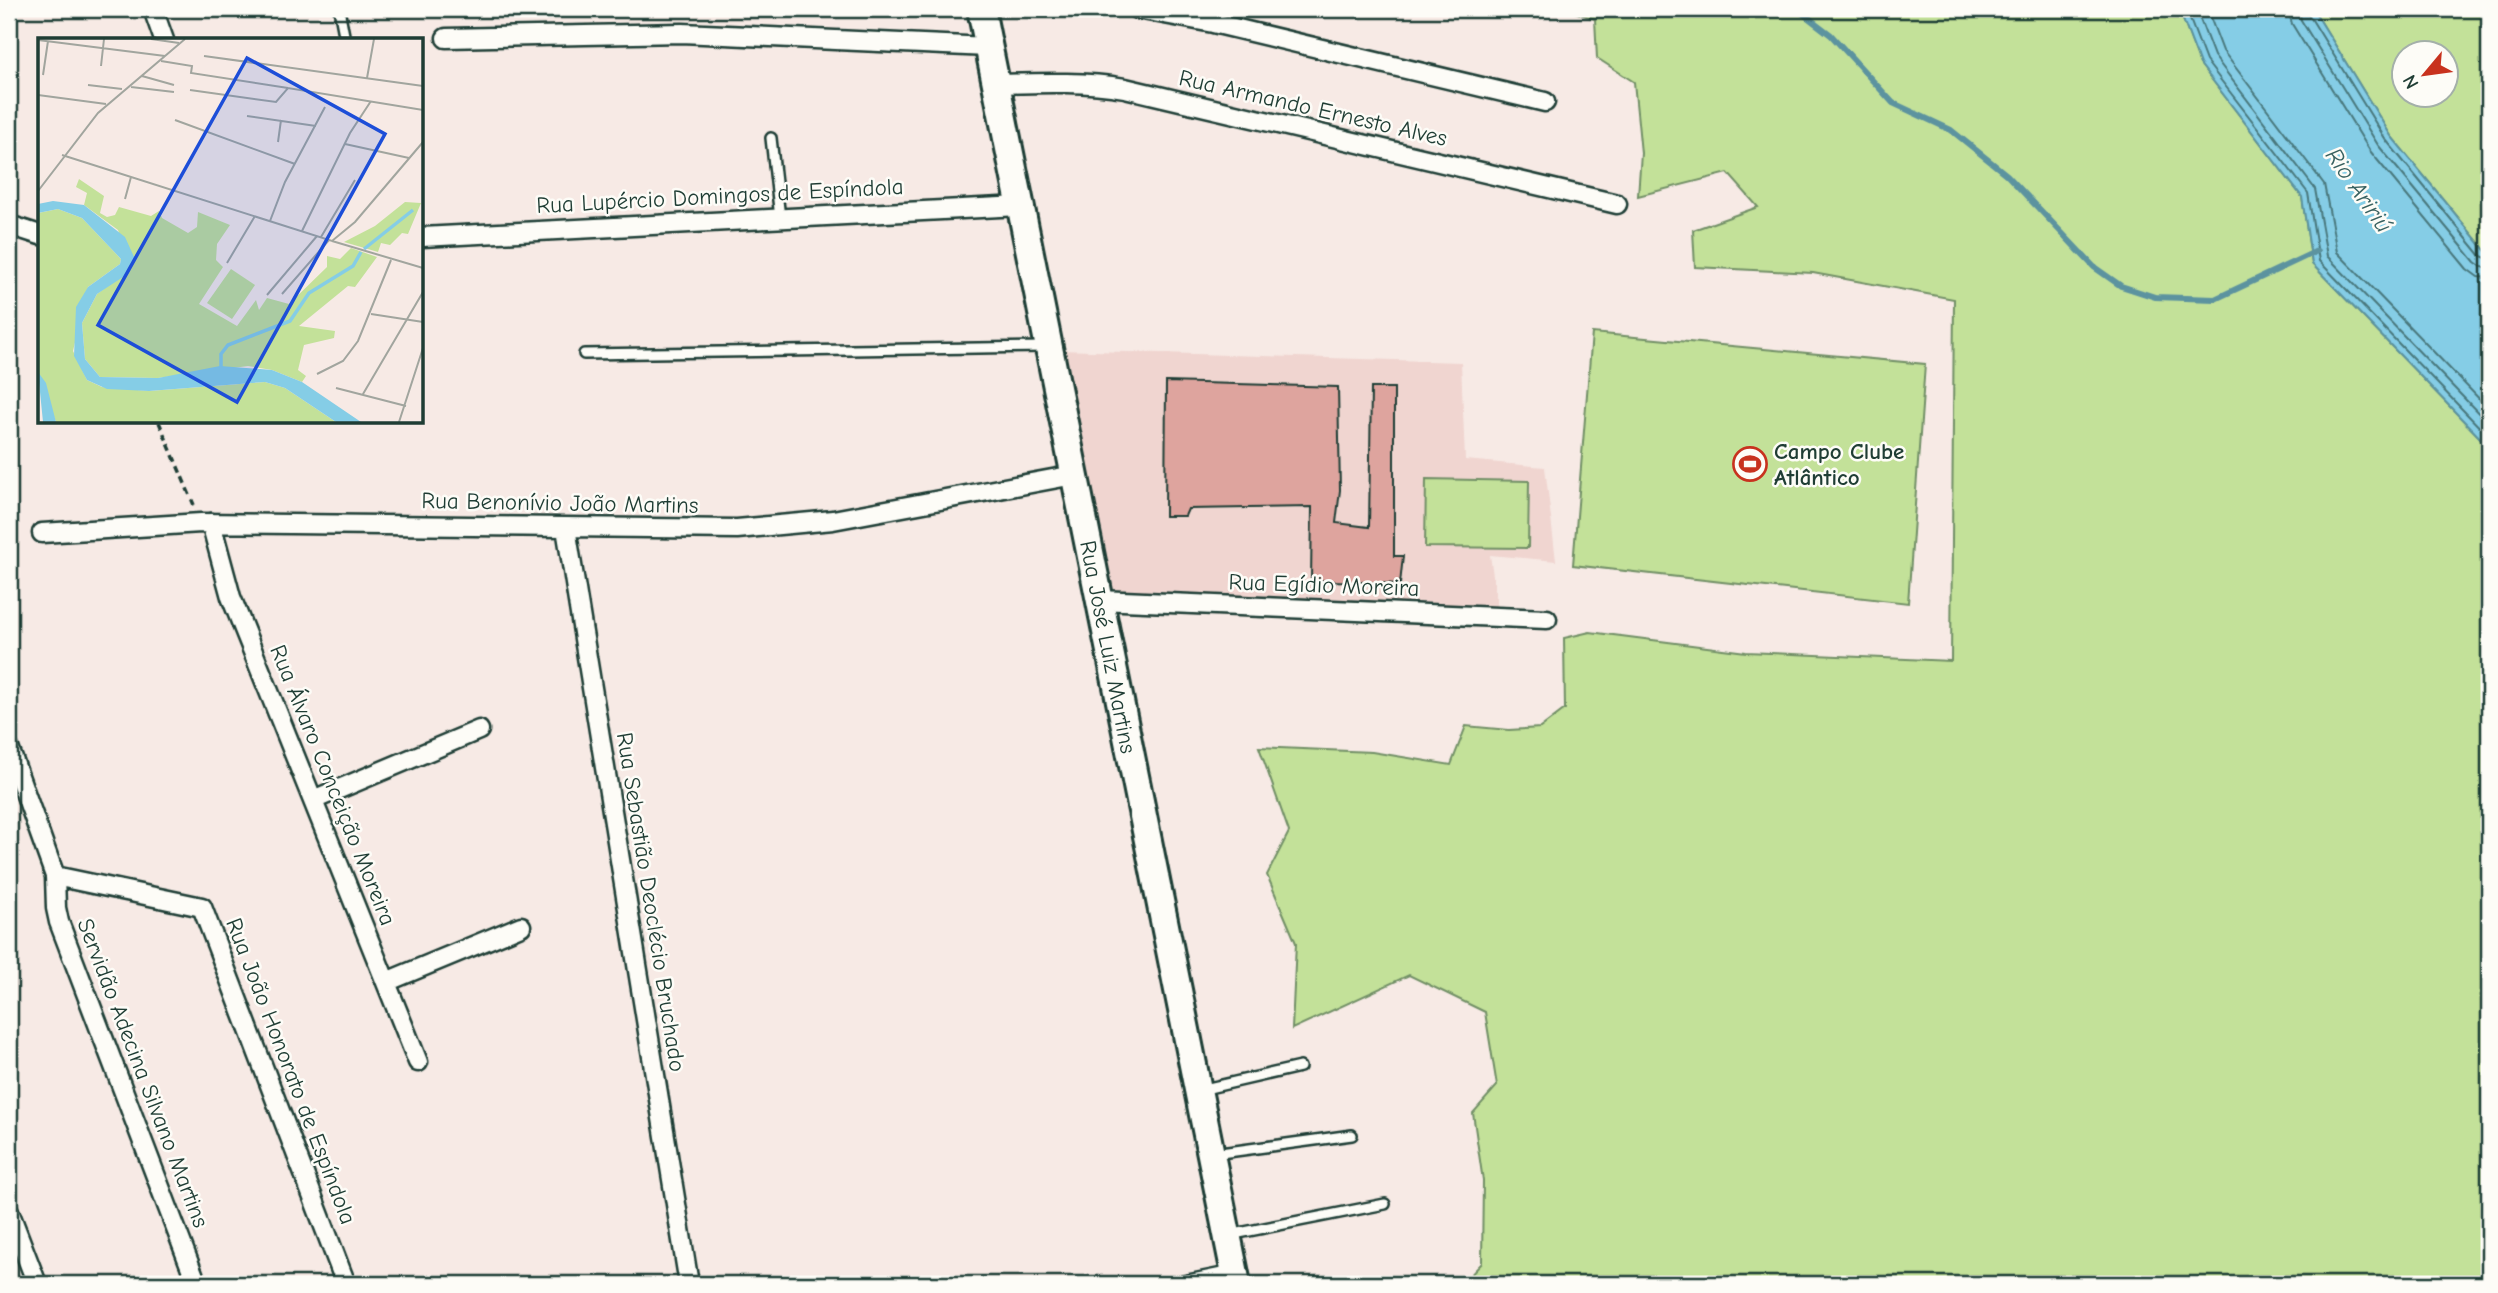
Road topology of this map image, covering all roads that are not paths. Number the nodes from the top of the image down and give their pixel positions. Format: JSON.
{"nodes":[{"id":1,"x":153,"y":9,"type":"edge"},
{"id":2,"x":339,"y":9,"type":"edge"},
{"id":3,"x":981,"y":9,"type":"edge"},
{"id":4,"x":1137,"y":9,"type":"edge"},
{"id":5,"x":163,"y":38,"type":"edge"},
{"id":6,"x":345,"y":38,"type":"edge"},
{"id":7,"x":446,"y":38,"type":"dead end"},
{"id":8,"x":988,"y":47,"type":"junction"},
{"id":9,"x":995,"y":84,"type":"junction"},
{"id":10,"x":1545,"y":102,"type":"dead end"},
{"id":11,"x":771,"y":138,"type":"dead end"},
{"id":12,"x":1617,"y":204,"type":"dead end"},
{"id":13,"x":1020,"y":206,"type":"junction"},
{"id":14,"x":780,"y":218,"type":"junction"},
{"id":15,"x":9,"y":225,"type":"edge"},
{"id":16,"x":38,"y":234,"type":"edge"},
{"id":17,"x":424,"y":237,"type":"edge"},
{"id":18,"x":1048,"y":346,"type":"junction"},
{"id":19,"x":584,"y":354,"type":"dead end"},
{"id":20,"x":1074,"y":475,"type":"junction"},
{"id":21,"x":206,"y":523,"type":"junction"},
{"id":22,"x":566,"y":528,"type":"junction"},
{"id":23,"x":42,"y":533,"type":"dead end"},
{"id":24,"x":1099,"y":600,"type":"junction"},
{"id":25,"x":1547,"y":619,"type":"dead end"},
{"id":26,"x":479,"y":730,"type":"dead end"},
{"id":27,"x":9,"y":748,"type":"edge"},
{"id":28,"x":313,"y":800,"type":"junction"},
{"id":29,"x":55,"y":876,"type":"junction"},
{"id":30,"x":521,"y":926,"type":"dead end"},
{"id":31,"x":386,"y":982,"type":"junction"},
{"id":32,"x":418,"y":1062,"type":"dead end"},
{"id":33,"x":1300,"y":1067,"type":"dead end"},
{"id":34,"x":1198,"y":1090,"type":"junction"},
{"id":35,"x":1352,"y":1135,"type":"dead end"},
{"id":36,"x":1211,"y":1154,"type":"junction"},
{"id":37,"x":1385,"y":1204,"type":"dead end"},
{"id":38,"x":9,"y":1211,"type":"edge"},
{"id":39,"x":1227,"y":1235,"type":"junction"},
{"id":40,"x":1236,"y":1277,"type":"edge"},
{"id":41,"x":37,"y":1284,"type":"edge"},
{"id":42,"x":197,"y":1284,"type":"edge"},
{"id":43,"x":346,"y":1284,"type":"edge"},
{"id":44,"x":689,"y":1284,"type":"edge"},
{"id":45,"x":1167,"y":1284,"type":"edge"}],
"edges":[{"from":1,"to":5,"type":"street"},
{"from":2,"to":6,"type":"lane"},
{"from":3,"to":8,"type":"main road","name":"Rua José Luiz Martins"},
{"from":4,"to":10,"type":"street"},
{"from":7,"to":8,"type":"street"},
{"from":8,"to":9,"type":"main road","name":"Rua José Luiz Martins"},
{"from":9,"to":12,"type":"street","name":"Rua Armando Ernesto Alves"},
{"from":9,"to":13,"type":"main road","name":"Rua José Luiz Martins"},
{"from":11,"to":14,"type":"lane"},
{"from":13,"to":14,"type":"street","name":"Rua Lupércio Domingos de Espíndola"},
{"from":13,"to":18,"type":"main road","name":"Rua José Luiz Martins"},
{"from":14,"to":17,"type":"street","name":"Rua Lupércio Domingos de Espíndola"},
{"from":15,"to":16,"type":"street"},
{"from":18,"to":19,"type":"lane"},
{"from":18,"to":20,"type":"main road","name":"Rua José Luiz Martins"},
{"from":20,"to":22,"type":"street","name":"Rua Benonívio João Martins"},
{"from":20,"to":24,"type":"main road","name":"Rua José Luiz Martins"},
{"from":21,"to":22,"type":"street","name":"Rua Benonívio João Martins"},
{"from":21,"to":23,"type":"street","name":"Rua Benonívio João Martins"},
{"from":21,"to":28,"type":"street","name":"Rua Álvaro Conceição Moreira"},
{"from":22,"to":44,"type":"street","name":"Rua Sebastião Deoclécio Bruchado"},
{"from":24,"to":25,"type":"street","name":"Rua Egídio Moreira"},
{"from":24,"to":34,"type":"main road","name":"Rua José Luiz Martins"},
{"from":26,"to":28,"type":"street"},
{"from":27,"to":29,"type":"street"},
{"from":28,"to":31,"type":"street","name":"Rua Álvaro Conceição Moreira"},
{"from":29,"to":42,"type":"street","name":"Servidão Adecina Silvano Martins"},
{"from":29,"to":43,"type":"street","name":"Rua João Honorato de Espíndola"},
{"from":30,"to":31,"type":"street"},
{"from":31,"to":32,"type":"street","name":"Rua Álvaro Conceição Moreira"},
{"from":33,"to":34,"type":"lane"},
{"from":34,"to":36,"type":"main road","name":"Rua José Luiz Martins"},
{"from":35,"to":36,"type":"lane"},
{"from":36,"to":39,"type":"main road","name":"Rua José Luiz Martins"},
{"from":37,"to":39,"type":"lane"},
{"from":38,"to":41,"type":"street"},
{"from":39,"to":40,"type":"main road","name":"Rua José Luiz Martins"},
{"from":40,"to":45,"type":"lane"}]}
